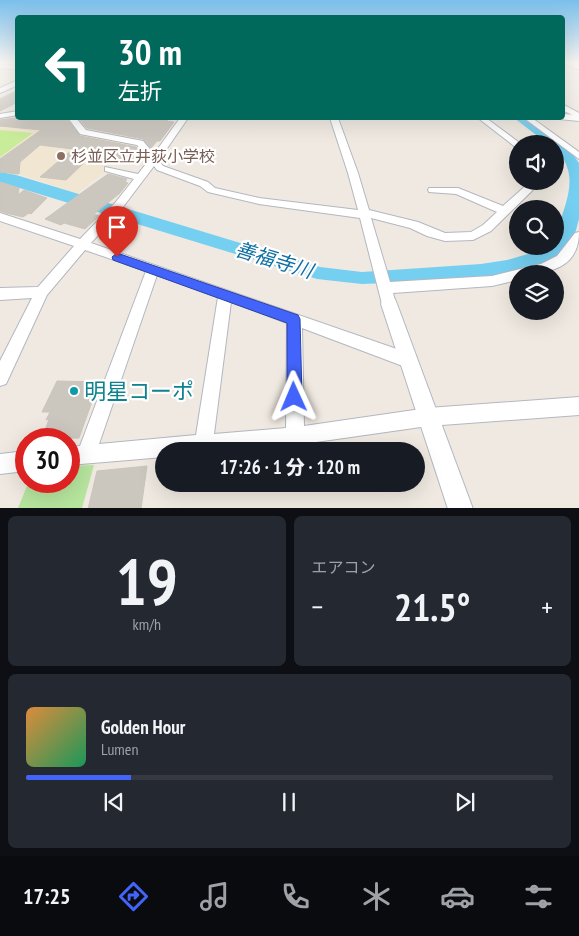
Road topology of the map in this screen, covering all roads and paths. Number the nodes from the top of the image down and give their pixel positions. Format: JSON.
{"nodes":[{"id":1,"x":565,"y":108,"type":"edge"},
{"id":2,"x":15,"y":114,"type":"edge"},
{"id":3,"x":0,"y":116,"type":"edge"},
{"id":4,"x":565,"y":117,"type":"edge"},
{"id":5,"x":579,"y":117,"type":"edge"},
{"id":6,"x":74,"y":120,"type":"edge"},
{"id":7,"x":183,"y":120,"type":"edge"},
{"id":8,"x":335,"y":120,"type":"edge"},
{"id":9,"x":485,"y":120,"type":"edge"},
{"id":10,"x":531,"y":120,"type":"edge"},
{"id":11,"x":509,"y":139,"type":"edge"},
{"id":12,"x":579,"y":156,"type":"edge"},
{"id":13,"x":153,"y":160,"type":"junction"},
{"id":14,"x":108,"y":169,"type":"dead end"},
{"id":15,"x":140,"y":177,"type":"junction"},
{"id":16,"x":433,"y":190,"type":"dead end"},
{"id":17,"x":528,"y":190,"type":"edge"},
{"id":18,"x":504,"y":211,"type":"junction"},
{"id":19,"x":363,"y":213,"type":"junction"},
{"id":20,"x":0,"y":218,"type":"edge"},
{"id":21,"x":579,"y":236,"type":"edge"},
{"id":22,"x":81,"y":246,"type":"junction"},
{"id":23,"x":554,"y":265,"type":"edge"},
{"id":24,"x":153,"y":268,"type":"junction"},
{"id":25,"x":509,"y":277,"type":"edge"},
{"id":26,"x":42,"y":292,"type":"junction"},
{"id":27,"x":386,"y":293,"type":"junction"},
{"id":28,"x":0,"y":294,"type":"edge"},
{"id":29,"x":225,"y":294,"type":"junction"},
{"id":30,"x":294,"y":319,"type":"junction"},
{"id":31,"x":408,"y":360,"type":"junction"},
{"id":32,"x":0,"y":378,"type":"edge"},
{"id":33,"x":579,"y":406,"type":"edge"},
{"id":34,"x":428,"y":417,"type":"junction"},
{"id":35,"x":295,"y":436,"type":"junction"},
{"id":36,"x":204,"y":442,"type":"edge"},
{"id":37,"x":217,"y":442,"type":"edge"},
{"id":38,"x":155,"y":448,"type":"edge"},
{"id":39,"x":80,"y":450,"type":"edge"},
{"id":40,"x":80,"y":455,"type":"edge"},
{"id":41,"x":15,"y":462,"type":"edge"},
{"id":42,"x":0,"y":464,"type":"edge"},
{"id":43,"x":461,"y":508,"type":"edge"}],
"edges":[{"from":1,"to":5,"type":"street"},
{"from":2,"to":3,"type":"street"},
{"from":4,"to":5,"type":"street"},
{"from":6,"to":13,"type":"street"},
{"from":7,"to":13,"type":"street"},
{"from":8,"to":19,"type":"street"},
{"from":9,"to":11,"type":"street"},
{"from":10,"to":12,"type":"street"},
{"from":13,"to":15,"type":"street"},
{"from":13,"to":19,"type":"street"},
{"from":14,"to":15,"type":"street"},
{"from":15,"to":22,"type":"street"},
{"from":16,"to":18,"type":"street"},
{"from":17,"to":18,"type":"street"},
{"from":18,"to":19,"type":"street"},
{"from":19,"to":27,"type":"street"},
{"from":20,"to":22,"type":"street"},
{"from":21,"to":23,"type":"street"},
{"from":22,"to":24,"type":"street"},
{"from":22,"to":26,"type":"street"},
{"from":24,"to":29,"type":"street"},
{"from":24,"to":39,"type":"street"},
{"from":25,"to":27,"type":"street"},
{"from":26,"to":28,"type":"street"},
{"from":26,"to":32,"type":"street"},
{"from":27,"to":31,"type":"street"},
{"from":29,"to":30,"type":"street"},
{"from":29,"to":36,"type":"street"},
{"from":30,"to":31,"type":"street"},
{"from":30,"to":35,"type":"street"},
{"from":31,"to":34,"type":"street"},
{"from":33,"to":34,"type":"street"},
{"from":34,"to":35,"type":"street"},
{"from":34,"to":43,"type":"street"},
{"from":35,"to":37,"type":"street"},
{"from":38,"to":40,"type":"street"},
{"from":41,"to":42,"type":"street"}]}
